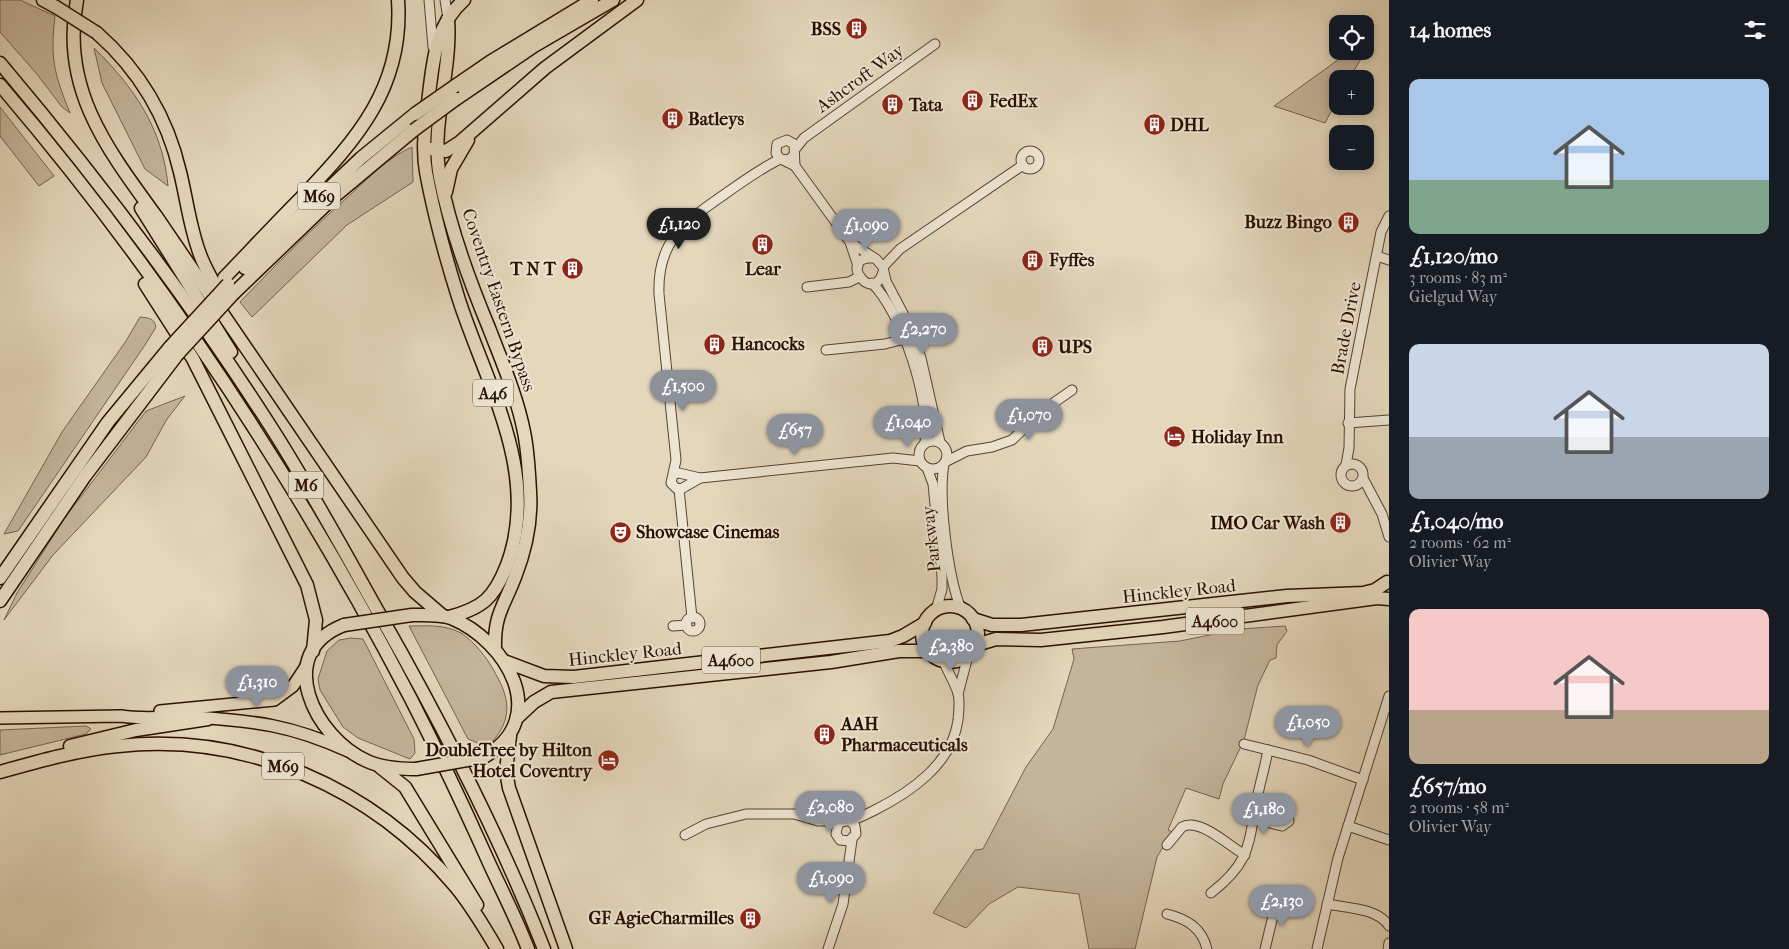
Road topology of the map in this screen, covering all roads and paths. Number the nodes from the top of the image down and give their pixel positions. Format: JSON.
{"nodes":[{"id":1,"x":43,"y":0,"type":"edge"},
{"id":2,"x":77,"y":0,"type":"edge"},
{"id":3,"x":398,"y":0,"type":"edge"},
{"id":4,"x":429,"y":0,"type":"edge"},
{"id":5,"x":444,"y":0,"type":"edge"},
{"id":6,"x":464,"y":0,"type":"edge"},
{"id":7,"x":592,"y":0,"type":"edge"},
{"id":8,"x":613,"y":0,"type":"edge"},
{"id":9,"x":637,"y":0,"type":"edge"},
{"id":10,"x":448,"y":18,"type":"junction"},
{"id":11,"x":935,"y":44,"type":"dead end"},
{"id":12,"x":433,"y":54,"type":"junction"},
{"id":13,"x":0,"y":63,"type":"edge"},
{"id":14,"x":0,"y":85,"type":"edge"},
{"id":15,"x":456,"y":92,"type":"junction"},
{"id":16,"x":474,"y":131,"type":"junction"},
{"id":17,"x":42,"y":136,"type":"junction"},
{"id":18,"x":424,"y":142,"type":"junction"},
{"id":19,"x":794,"y":148,"type":"junction"},
{"id":20,"x":438,"y":152,"type":"junction"},
{"id":21,"x":780,"y":157,"type":"junction"},
{"id":22,"x":118,"y":164,"type":"junction"},
{"id":23,"x":1023,"y":165,"type":"dead end"},
{"id":24,"x":795,"y":166,"type":"junction"},
{"id":25,"x":447,"y":204,"type":"junction"},
{"id":26,"x":1389,"y":216,"type":"edge"},
{"id":27,"x":850,"y":242,"type":"junction"},
{"id":28,"x":900,"y":249,"type":"junction"},
{"id":29,"x":1377,"y":256,"type":"junction"},
{"id":30,"x":874,"y":258,"type":"junction"},
{"id":31,"x":1389,"y":260,"type":"edge"},
{"id":32,"x":858,"y":266,"type":"junction"},
{"id":33,"x":883,"y":269,"type":"junction"},
{"id":34,"x":859,"y":277,"type":"junction"},
{"id":35,"x":872,"y":283,"type":"junction"},
{"id":36,"x":229,"y":285,"type":"junction"},
{"id":37,"x":808,"y":287,"type":"dead end"},
{"id":38,"x":904,"y":339,"type":"junction"},
{"id":39,"x":826,"y":350,"type":"dead end"},
{"id":40,"x":173,"y":351,"type":"junction"},
{"id":41,"x":1072,"y":390,"type":"dead end"},
{"id":42,"x":1389,"y":420,"type":"edge"},
{"id":43,"x":1348,"y":423,"type":"junction"},
{"id":44,"x":270,"y":425,"type":"junction"},
{"id":45,"x":303,"y":431,"type":"junction"},
{"id":46,"x":943,"y":444,"type":"junction"},
{"id":47,"x":922,"y":446,"type":"junction"},
{"id":48,"x":967,"y":451,"type":"junction"},
{"id":49,"x":893,"y":458,"type":"junction"},
{"id":50,"x":945,"y":462,"type":"junction"},
{"id":51,"x":923,"y":464,"type":"junction"},
{"id":52,"x":1349,"y":464,"type":"junction"},
{"id":53,"x":681,"y":480,"type":"junction"},
{"id":54,"x":1361,"y":481,"type":"junction"},
{"id":55,"x":1389,"y":537,"type":"edge"},
{"id":56,"x":0,"y":578,"type":"edge"},
{"id":57,"x":1388,"y":582,"type":"edge"},
{"id":58,"x":1389,"y":600,"type":"edge"},
{"id":59,"x":0,"y":601,"type":"edge"},
{"id":60,"x":961,"y":609,"type":"junction"},
{"id":61,"x":936,"y":610,"type":"junction"},
{"id":62,"x":446,"y":617,"type":"junction"},
{"id":63,"x":973,"y":619,"type":"junction"},
{"id":64,"x":925,"y":623,"type":"junction"},
{"id":65,"x":673,"y":626,"type":"dead end"},
{"id":66,"x":976,"y":645,"type":"junction"},
{"id":67,"x":495,"y":648,"type":"junction"},
{"id":68,"x":313,"y":651,"type":"junction"},
{"id":69,"x":927,"y":651,"type":"junction"},
{"id":70,"x":968,"y":656,"type":"junction"},
{"id":71,"x":504,"y":661,"type":"junction"},
{"id":72,"x":944,"y":662,"type":"junction"},
{"id":73,"x":307,"y":666,"type":"junction"},
{"id":74,"x":958,"y":694,"type":"junction"},
{"id":75,"x":1389,"y":696,"type":"edge"},
{"id":76,"x":121,"y":716,"type":"junction"},
{"id":77,"x":518,"y":717,"type":"junction"},
{"id":78,"x":0,"y":718,"type":"edge"},
{"id":79,"x":208,"y":719,"type":"junction"},
{"id":80,"x":1386,"y":721,"type":"edge"},
{"id":81,"x":510,"y":736,"type":"junction"},
{"id":82,"x":1244,"y":744,"type":"dead end"},
{"id":83,"x":1268,"y":750,"type":"junction"},
{"id":84,"x":355,"y":755,"type":"junction"},
{"id":85,"x":376,"y":764,"type":"junction"},
{"id":86,"x":0,"y":765,"type":"edge"},
{"id":87,"x":0,"y":772,"type":"edge"},
{"id":88,"x":1363,"y":780,"type":"junction"},
{"id":89,"x":875,"y":810,"type":"junction"},
{"id":90,"x":1254,"y":819,"type":"junction"},
{"id":91,"x":818,"y":821,"type":"junction"},
{"id":92,"x":846,"y":821,"type":"junction"},
{"id":93,"x":1285,"y":826,"type":"dead end"},
{"id":94,"x":1348,"y":826,"type":"junction"},
{"id":95,"x":856,"y":831,"type":"junction"},
{"id":96,"x":685,"y":835,"type":"dead end"},
{"id":97,"x":838,"y":837,"type":"junction"},
{"id":98,"x":852,"y":840,"type":"junction"},
{"id":99,"x":1389,"y":840,"type":"edge"},
{"id":100,"x":1167,"y":845,"type":"dead end"},
{"id":101,"x":1245,"y":855,"type":"junction"},
{"id":102,"x":847,"y":863,"type":"junction"},
{"id":103,"x":1211,"y":893,"type":"dead end"},
{"id":104,"x":1282,"y":900,"type":"dead end"},
{"id":105,"x":1327,"y":904,"type":"junction"},
{"id":106,"x":1167,"y":914,"type":"dead end"},
{"id":107,"x":1389,"y":926,"type":"edge"},
{"id":108,"x":1389,"y":943,"type":"edge"},
{"id":109,"x":497,"y":949,"type":"edge"},
{"id":110,"x":501,"y":949,"type":"edge"},
{"id":111,"x":528,"y":949,"type":"edge"},
{"id":112,"x":544,"y":949,"type":"edge"},
{"id":113,"x":566,"y":949,"type":"edge"},
{"id":114,"x":828,"y":949,"type":"edge"},
{"id":115,"x":1207,"y":949,"type":"edge"},
{"id":116,"x":1265,"y":949,"type":"edge"},
{"id":117,"x":1317,"y":949,"type":"edge"},
{"id":118,"x":1388,"y":949,"type":"edge"}],
"edges":[{"from":1,"to":45,"type":"highway","bridge":true},
{"from":2,"to":22,"type":"highway"},
{"from":3,"to":36,"type":"highway"},
{"from":4,"to":12,"type":"street"},
{"from":5,"to":10,"type":"street"},
{"from":6,"to":10,"type":"highway","number":"A46"},
{"from":7,"to":15,"type":"highway","number":"M69"},
{"from":8,"to":15,"type":"highway","number":"M69"},
{"from":9,"to":16,"type":"highway","number":"A46"},
{"from":10,"to":12,"type":"highway","number":"A46"},
{"from":10,"to":20,"type":"highway","name":"Coventry Eastern Bypass","number":"A46"},
{"from":11,"to":19,"type":"street","name":"Ashcroft Way"},
{"from":12,"to":18,"type":"highway","name":"Coventry Eastern Bypass","number":"A46"},
{"from":13,"to":44,"type":"highway","number":"M6"},
{"from":14,"to":17,"type":"highway","number":"M6"},
{"from":15,"to":36,"type":"highway","number":"M69","bridge":true},
{"from":15,"to":36,"type":"highway","number":"M69","bridge":true},
{"from":16,"to":20,"type":"highway","number":"A46"},
{"from":16,"to":25,"type":"highway","number":"A46"},
{"from":17,"to":68,"type":"highway"},
{"from":17,"to":111,"type":"highway","number":"M6"},
{"from":18,"to":20,"type":"highway"},
{"from":18,"to":62,"type":"highway","name":"Coventry Eastern Bypass","number":"A46"},
{"from":19,"to":21,"type":"street","name":"Ashcroft Way"},
{"from":19,"to":21,"type":"street","name":"Ashcroft Way"},
{"from":19,"to":24,"type":"street"},
{"from":20,"to":25,"type":"highway","name":"Coventry Eastern Bypass","number":"A46"},
{"from":21,"to":24,"type":"street"},
{"from":21,"to":53,"type":"street"},
{"from":22,"to":44,"type":"highway"},
{"from":22,"to":45,"type":"highway"},
{"from":23,"to":28,"type":"street"},
{"from":24,"to":27,"type":"street"},
{"from":25,"to":67,"type":"highway","name":"Coventry Eastern Bypass","number":"A46"},
{"from":26,"to":29,"type":"street","name":"Brade Drive"},
{"from":27,"to":30,"type":"street"},
{"from":27,"to":32,"type":"street"},
{"from":28,"to":30,"type":"street"},
{"from":28,"to":33,"type":"street"},
{"from":29,"to":31,"type":"street"},
{"from":29,"to":43,"type":"street","name":"Brade Drive"},
{"from":30,"to":32,"type":"street"},
{"from":30,"to":33,"type":"street"},
{"from":32,"to":34,"type":"street"},
{"from":33,"to":35,"type":"street"},
{"from":33,"to":46,"type":"street"},
{"from":34,"to":35,"type":"street"},
{"from":34,"to":37,"type":"street"},
{"from":35,"to":38,"type":"street"},
{"from":36,"to":40,"type":"highway","number":"M69","bridge":true},
{"from":36,"to":40,"type":"highway","number":"M69","bridge":true},
{"from":38,"to":39,"type":"street"},
{"from":38,"to":47,"type":"street"},
{"from":40,"to":56,"type":"highway","number":"M69"},
{"from":40,"to":59,"type":"highway","number":"M69"},
{"from":41,"to":48,"type":"street"},
{"from":42,"to":43,"type":"street"},
{"from":43,"to":52,"type":"street","name":"Brade Drive"},
{"from":44,"to":112,"type":"highway","number":"M6"},
{"from":45,"to":62,"type":"highway"},
{"from":46,"to":47,"type":"street"},
{"from":46,"to":48,"type":"street"},
{"from":46,"to":50,"type":"street","name":"Parkway"},
{"from":47,"to":49,"type":"street"},
{"from":47,"to":51,"type":"street","name":"Parkway"},
{"from":48,"to":50,"type":"street"},
{"from":49,"to":51,"type":"street"},
{"from":49,"to":53,"type":"street"},
{"from":50,"to":51,"type":"street"},
{"from":50,"to":60,"type":"street","name":"Parkway"},
{"from":51,"to":61,"type":"street","name":"Parkway"},
{"from":52,"to":54,"type":"street"},
{"from":52,"to":54,"type":"street"},
{"from":53,"to":65,"type":"street"},
{"from":54,"to":55,"type":"street"},
{"from":57,"to":58,"type":"highway","number":"A4600"},
{"from":57,"to":63,"type":"highway","name":"Hinckley Road","number":"A4600"},
{"from":58,"to":66,"type":"highway","name":"Hinckley Road","number":"A4600"},
{"from":60,"to":61,"type":"highway"},
{"from":60,"to":63,"type":"highway"},
{"from":61,"to":64,"type":"highway"},
{"from":62,"to":67,"type":"highway"},
{"from":62,"to":68,"type":"highway","bridge":true},
{"from":63,"to":66,"type":"highway"},
{"from":64,"to":69,"type":"highway"},
{"from":64,"to":71,"type":"highway","name":"Hinckley Road","number":"A4600"},
{"from":66,"to":70,"type":"highway"},
{"from":67,"to":71,"type":"highway"},
{"from":68,"to":73,"type":"highway"},
{"from":69,"to":72,"type":"highway"},
{"from":69,"to":77,"type":"highway","name":"Hinckley Road","number":"A4600"},
{"from":70,"to":72,"type":"highway"},
{"from":70,"to":74,"type":"street"},
{"from":71,"to":77,"type":"highway"},
{"from":72,"to":74,"type":"street"},
{"from":73,"to":76,"type":"main road"},
{"from":73,"to":84,"type":"highway"},
{"from":74,"to":89,"type":"street"},
{"from":75,"to":80,"type":"street"},
{"from":76,"to":78,"type":"main road"},
{"from":76,"to":79,"type":"main road"},
{"from":77,"to":81,"type":"highway"},
{"from":79,"to":84,"type":"main road"},
{"from":79,"to":86,"type":"highway"},
{"from":80,"to":88,"type":"street"},
{"from":81,"to":85,"type":"highway","bridge":true},
{"from":81,"to":113,"type":"highway"},
{"from":82,"to":83,"type":"street"},
{"from":83,"to":88,"type":"street"},
{"from":83,"to":90,"type":"street"},
{"from":84,"to":85,"type":"highway"},
{"from":85,"to":110,"type":"highway"},
{"from":87,"to":109,"type":"highway","number":"M69"},
{"from":88,"to":94,"type":"street"},
{"from":89,"to":92,"type":"street"},
{"from":89,"to":95,"type":"street"},
{"from":90,"to":93,"type":"street"},
{"from":90,"to":101,"type":"street"},
{"from":91,"to":92,"type":"street"},
{"from":91,"to":96,"type":"street"},
{"from":91,"to":97,"type":"street"},
{"from":92,"to":95,"type":"street"},
{"from":92,"to":97,"type":"street"},
{"from":94,"to":99,"type":"street"},
{"from":94,"to":105,"type":"street"},
{"from":95,"to":98,"type":"street"},
{"from":97,"to":98,"type":"street"},
{"from":97,"to":102,"type":"street"},
{"from":98,"to":102,"type":"street"},
{"from":100,"to":101,"type":"street"},
{"from":101,"to":103,"type":"street"},
{"from":102,"to":114,"type":"street"},
{"from":104,"to":116,"type":"street"},
{"from":105,"to":107,"type":"street"},
{"from":105,"to":117,"type":"street"},
{"from":106,"to":115,"type":"street"},
{"from":108,"to":118,"type":"street"}]}
